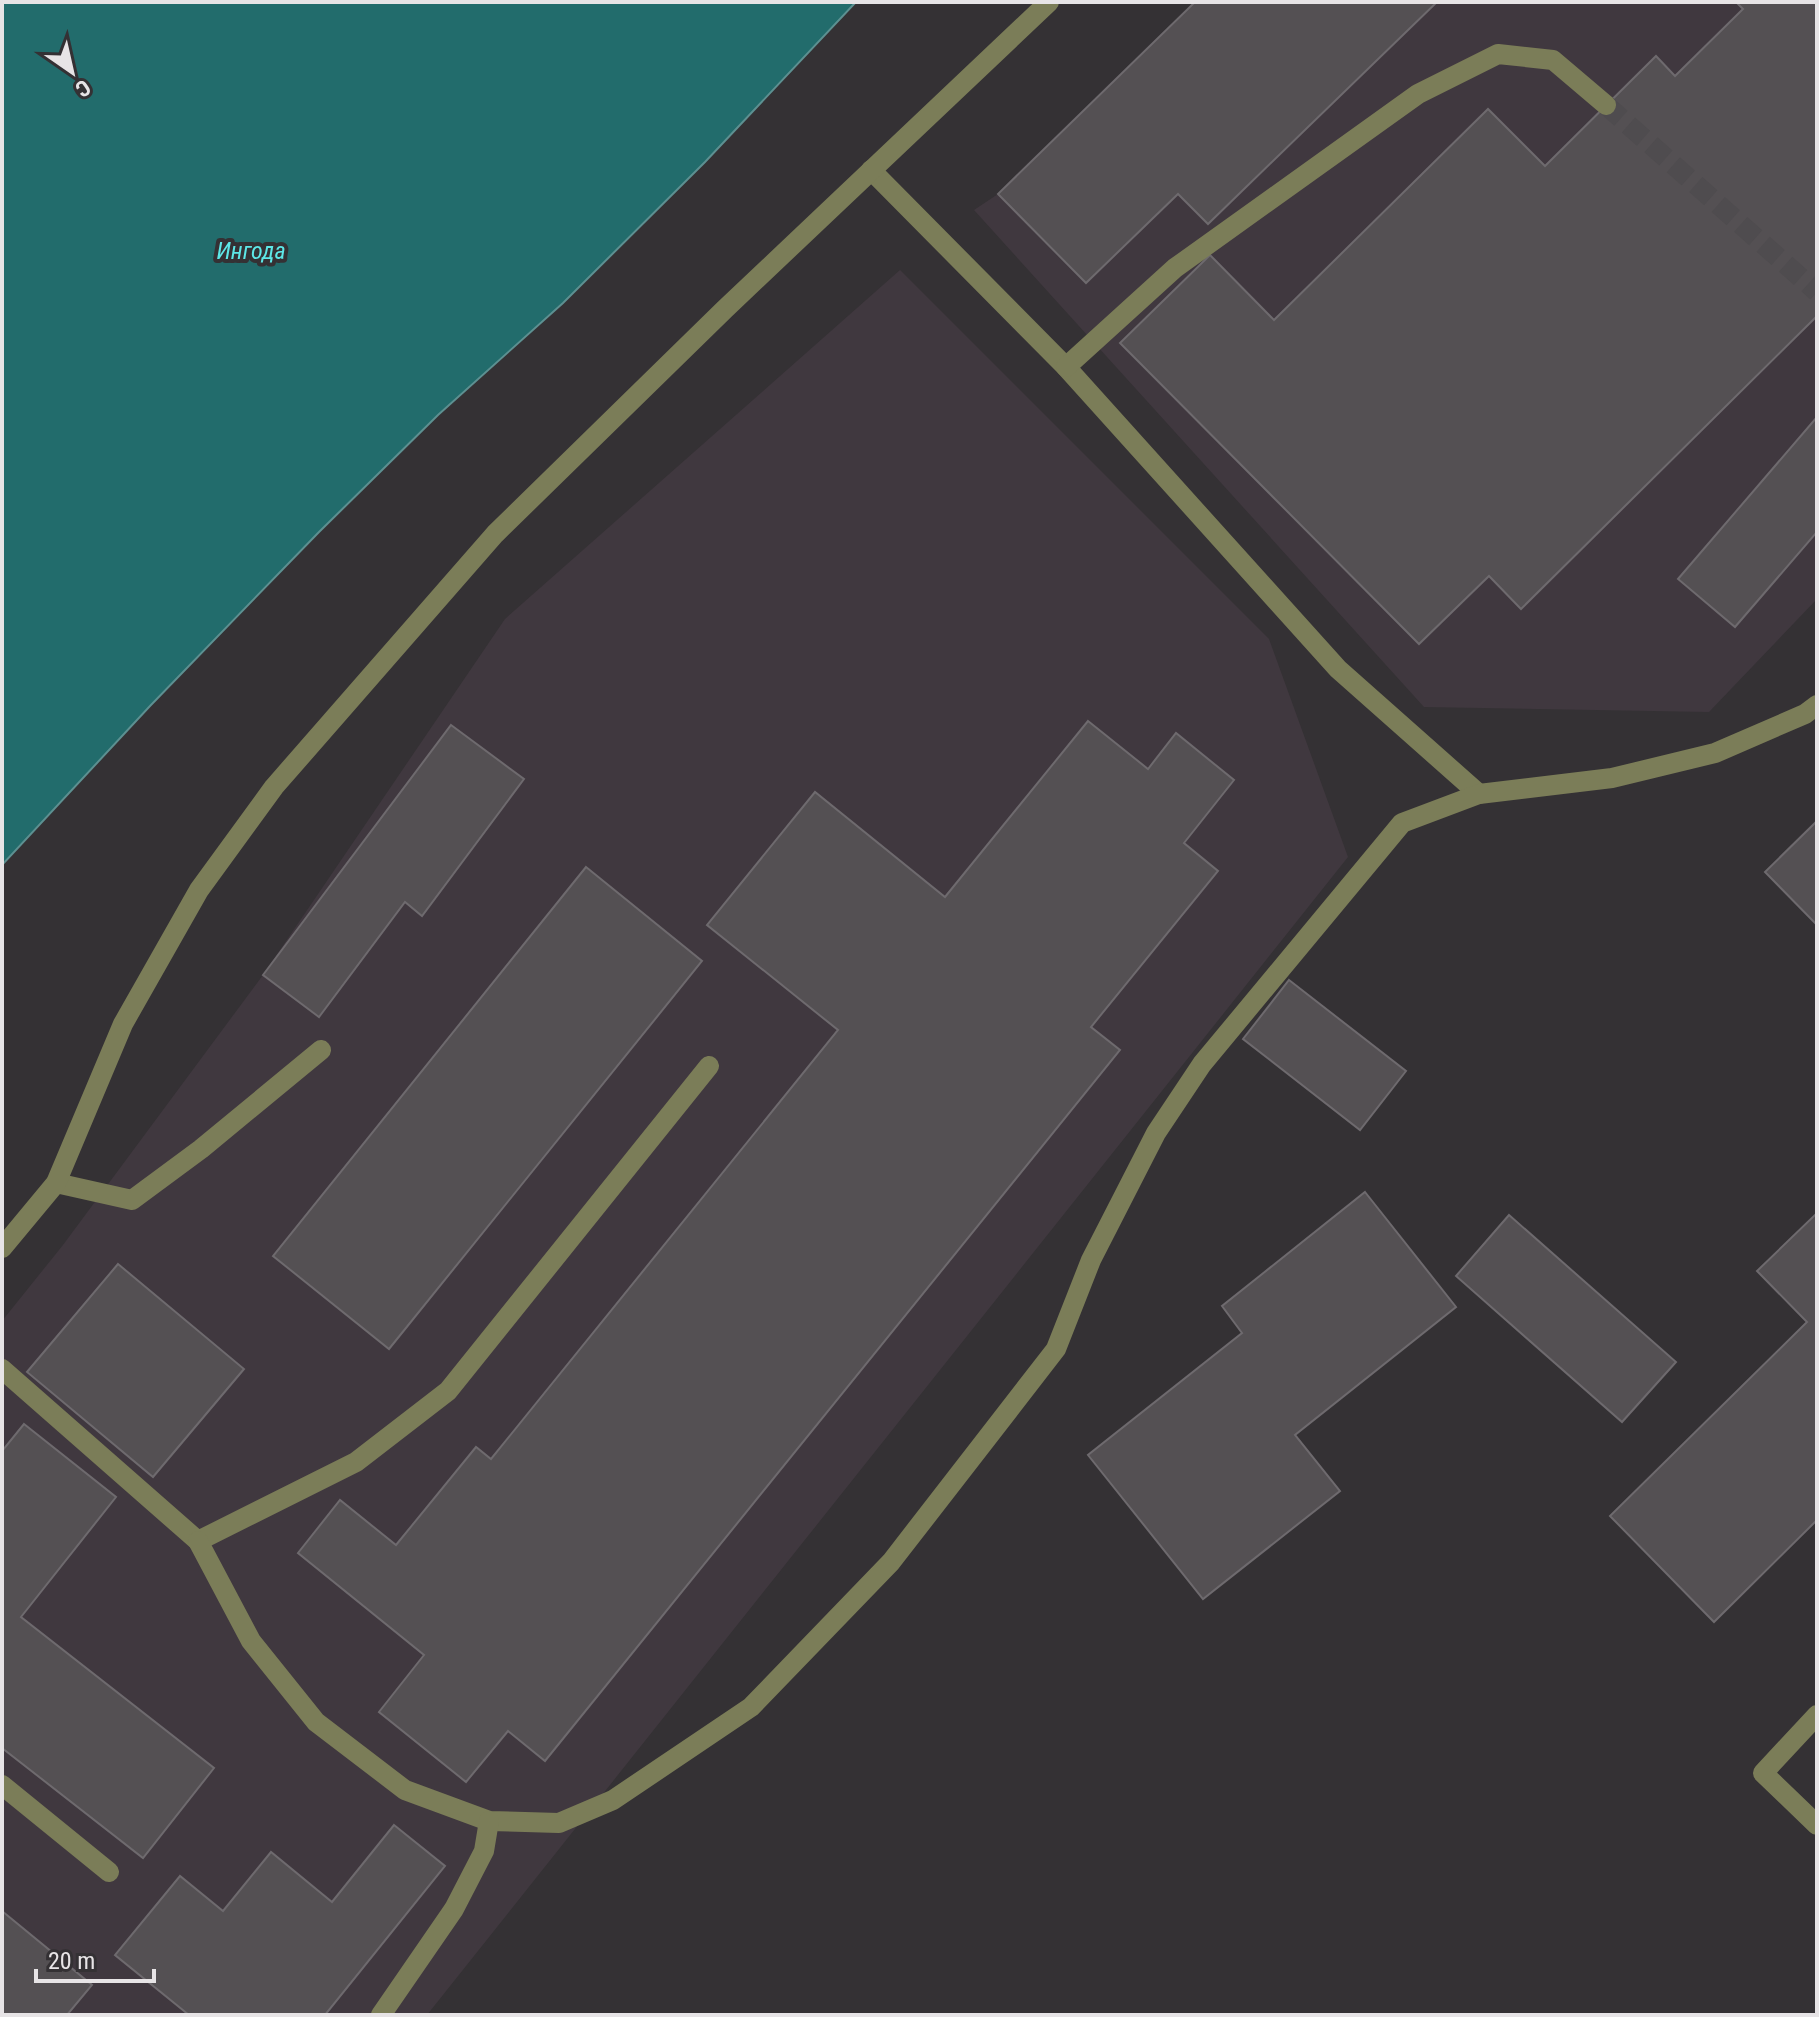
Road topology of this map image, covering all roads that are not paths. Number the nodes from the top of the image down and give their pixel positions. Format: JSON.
{"nodes":[{"id":1,"x":1049,"y":2,"type":"edge"},
{"id":2,"x":1606,"y":105,"type":"tunnel mouth"},
{"id":3,"x":871,"y":170,"type":"junction"},
{"id":4,"x":1066,"y":367,"type":"junction"},
{"id":5,"x":1817,"y":705,"type":"edge"},
{"id":6,"x":1479,"y":794,"type":"junction"},
{"id":7,"x":321,"y":1050,"type":"dead end"},
{"id":8,"x":709,"y":1066,"type":"dead end"},
{"id":9,"x":56,"y":1183,"type":"junction"},
{"id":10,"x":2,"y":1248,"type":"edge"},
{"id":11,"x":2,"y":1369,"type":"edge"},
{"id":12,"x":198,"y":1541,"type":"junction"},
{"id":13,"x":1817,"y":1715,"type":"edge"},
{"id":14,"x":2,"y":1785,"type":"edge"},
{"id":15,"x":489,"y":1821,"type":"junction"},
{"id":16,"x":1817,"y":1825,"type":"edge"},
{"id":17,"x":109,"y":1872,"type":"dead end"},
{"id":18,"x":381,"y":2015,"type":"edge"}],
"edges":[{"from":1,"to":3,"type":"street"},
{"from":2,"to":4,"type":"street"},
{"from":3,"to":4,"type":"street"},
{"from":3,"to":9,"type":"street"},
{"from":4,"to":6,"type":"street"},
{"from":5,"to":6,"type":"street"},
{"from":6,"to":15,"type":"street"},
{"from":7,"to":9,"type":"street"},
{"from":8,"to":12,"type":"street"},
{"from":9,"to":10,"type":"street"},
{"from":11,"to":12,"type":"street"},
{"from":12,"to":15,"type":"street"},
{"from":13,"to":16,"type":"street"},
{"from":14,"to":17,"type":"street"},
{"from":15,"to":18,"type":"street"}]}
